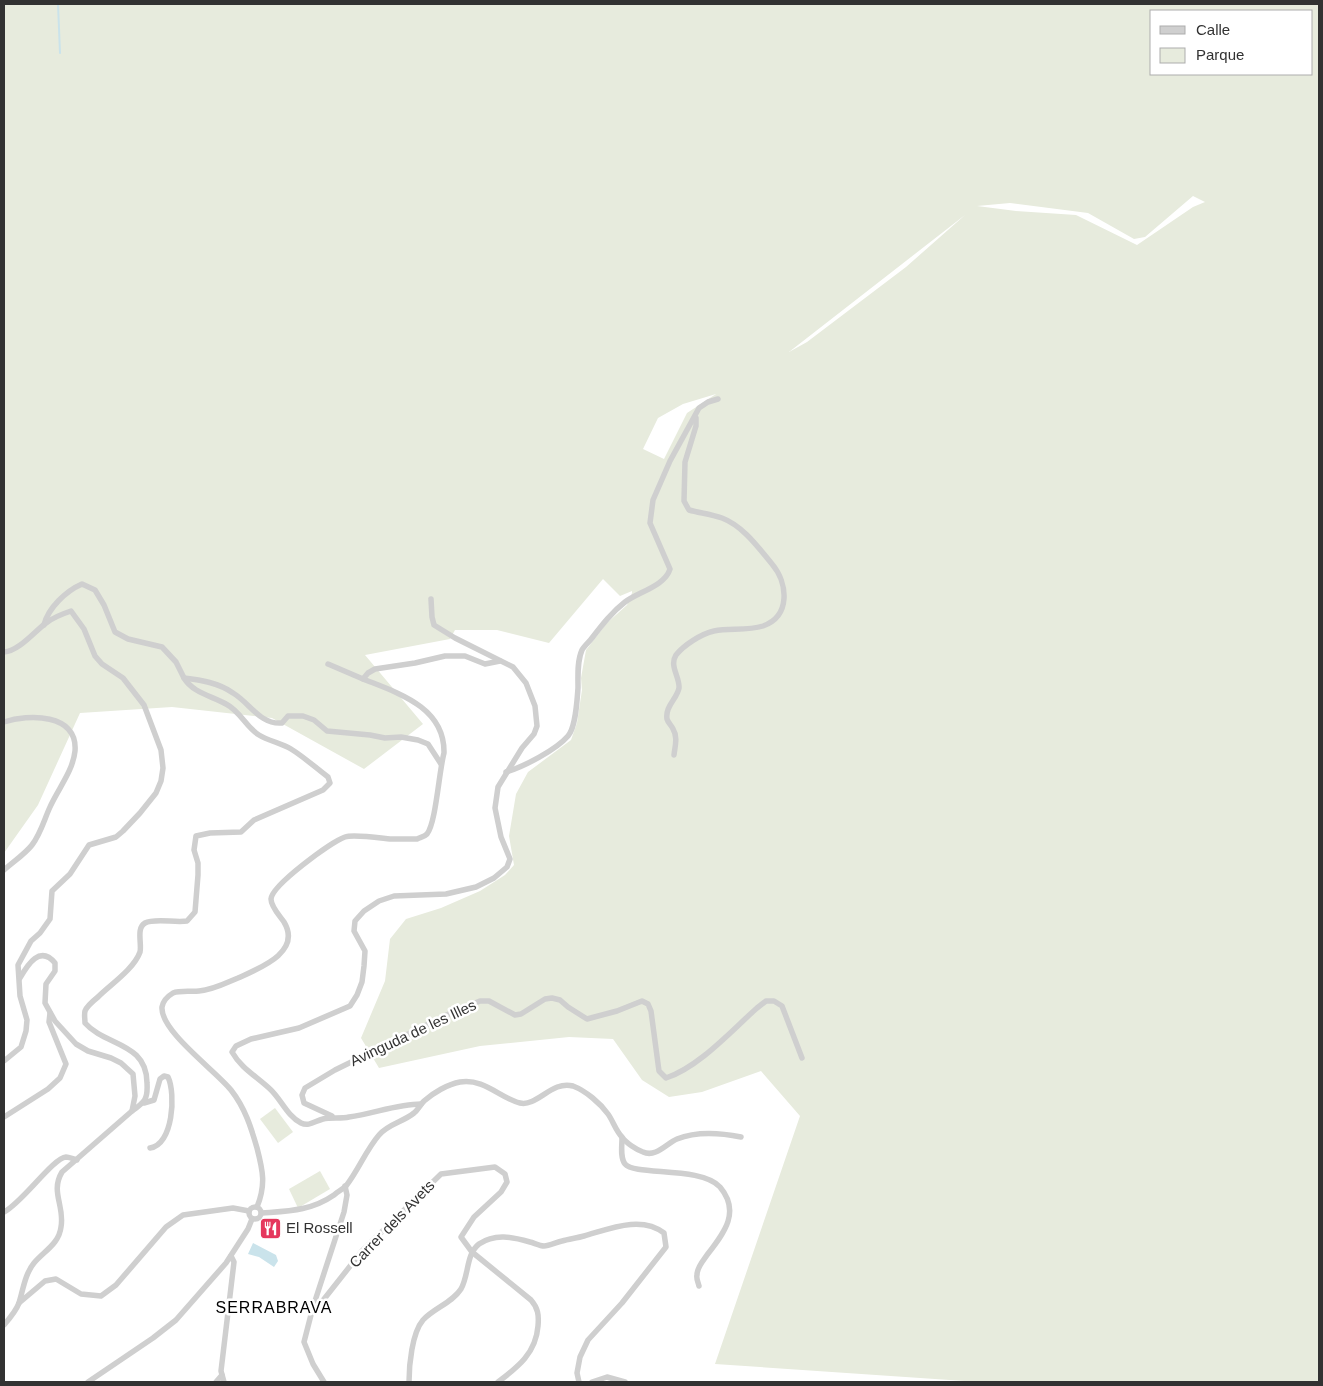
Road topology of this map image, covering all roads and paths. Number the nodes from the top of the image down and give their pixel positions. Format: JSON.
{"nodes":[{"id":1,"x":718,"y":399,"type":"dead end"},
{"id":2,"x":696,"y":416,"type":"junction"},
{"id":3,"x":431,"y":599,"type":"dead end"},
{"id":4,"x":44,"y":625,"type":"junction"},
{"id":5,"x":4,"y":652,"type":"edge"},
{"id":6,"x":500,"y":661,"type":"junction"},
{"id":7,"x":328,"y":664,"type":"dead end"},
{"id":8,"x":184,"y":678,"type":"junction"},
{"id":9,"x":363,"y":679,"type":"junction"},
{"id":10,"x":4,"y":722,"type":"edge"},
{"id":11,"x":674,"y":754,"type":"dead end"},
{"id":12,"x":441,"y":764,"type":"junction"},
{"id":13,"x":506,"y":772,"type":"junction"},
{"id":14,"x":4,"y":870,"type":"edge"},
{"id":15,"x":18,"y":980,"type":"junction"},
{"id":16,"x":50,"y":1013,"type":"junction"},
{"id":17,"x":802,"y":1058,"type":"dead end"},
{"id":18,"x":4,"y":1061,"type":"edge"},
{"id":19,"x":144,"y":1102,"type":"junction"},
{"id":20,"x":421,"y":1104,"type":"junction"},
{"id":21,"x":132,"y":1111,"type":"junction"},
{"id":22,"x":4,"y":1117,"type":"edge"},
{"id":23,"x":341,"y":1118,"type":"junction"},
{"id":24,"x":741,"y":1137,"type":"dead end"},
{"id":25,"x":622,"y":1138,"type":"junction"},
{"id":26,"x":150,"y":1148,"type":"dead end"},
{"id":27,"x":77,"y":1160,"type":"junction"},
{"id":28,"x":345,"y":1186,"type":"junction"},
{"id":29,"x":257,"y":1208,"type":"junction"},
{"id":30,"x":249,"y":1211,"type":"junction"},
{"id":31,"x":4,"y":1212,"type":"edge"},
{"id":32,"x":262,"y":1213,"type":"junction"},
{"id":33,"x":252,"y":1219,"type":"junction"},
{"id":34,"x":472,"y":1252,"type":"junction"},
{"id":35,"x":231,"y":1256,"type":"junction"},
{"id":36,"x":699,"y":1286,"type":"dead end"},
{"id":37,"x":19,"y":1303,"type":"junction"},
{"id":38,"x":313,"y":1307,"type":"junction"},
{"id":39,"x":4,"y":1325,"type":"edge"},
{"id":40,"x":222,"y":1375,"type":"junction"},
{"id":41,"x":88,"y":1382,"type":"edge"},
{"id":42,"x":216,"y":1382,"type":"edge"},
{"id":43,"x":224,"y":1382,"type":"edge"},
{"id":44,"x":324,"y":1382,"type":"edge"},
{"id":45,"x":409,"y":1382,"type":"edge"},
{"id":46,"x":498,"y":1382,"type":"edge"},
{"id":47,"x":580,"y":1382,"type":"edge"},
{"id":48,"x":592,"y":1382,"type":"edge"},
{"id":49,"x":625,"y":1382,"type":"edge"}],
"edges":[{"from":1,"to":2,"type":"street"},
{"from":2,"to":11,"type":"street"},
{"from":2,"to":13,"type":"street"},
{"from":3,"to":6,"type":"street"},
{"from":4,"to":5,"type":"street"},
{"from":4,"to":8,"type":"street"},
{"from":4,"to":15,"type":"street"},
{"from":6,"to":9,"type":"street"},
{"from":6,"to":13,"type":"street"},
{"from":7,"to":9,"type":"street"},
{"from":8,"to":12,"type":"street"},
{"from":8,"to":19,"type":"street"},
{"from":9,"to":12,"type":"street"},
{"from":10,"to":14,"type":"street"},
{"from":12,"to":29,"type":"street"},
{"from":13,"to":23,"type":"street"},
{"from":15,"to":16,"type":"street"},
{"from":15,"to":18,"type":"street"},
{"from":16,"to":21,"type":"street"},
{"from":16,"to":22,"type":"street"},
{"from":17,"to":23,"type":"street","name":"Avinguda de les Illes"},
{"from":19,"to":21,"type":"street"},
{"from":19,"to":26,"type":"street"},
{"from":20,"to":23,"type":"street"},
{"from":20,"to":25,"type":"street"},
{"from":20,"to":28,"type":"street"},
{"from":21,"to":27,"type":"street"},
{"from":24,"to":25,"type":"street"},
{"from":25,"to":36,"type":"street"},
{"from":27,"to":31,"type":"street"},
{"from":27,"to":37,"type":"street"},
{"from":28,"to":32,"type":"street"},
{"from":28,"to":38,"type":"street"},
{"from":29,"to":30,"type":"street"},
{"from":29,"to":32,"type":"street"},
{"from":30,"to":33,"type":"street"},
{"from":30,"to":37,"type":"street"},
{"from":32,"to":33,"type":"street"},
{"from":33,"to":35,"type":"street"},
{"from":34,"to":38,"type":"street","name":"Carrer dels Avets"},
{"from":34,"to":45,"type":"street"},
{"from":34,"to":46,"type":"street"},
{"from":34,"to":47,"type":"street"},
{"from":35,"to":40,"type":"street"},
{"from":35,"to":41,"type":"street"},
{"from":37,"to":39,"type":"street"},
{"from":38,"to":44,"type":"street"},
{"from":40,"to":42,"type":"street"},
{"from":40,"to":43,"type":"street"},
{"from":48,"to":49,"type":"street"}]}
